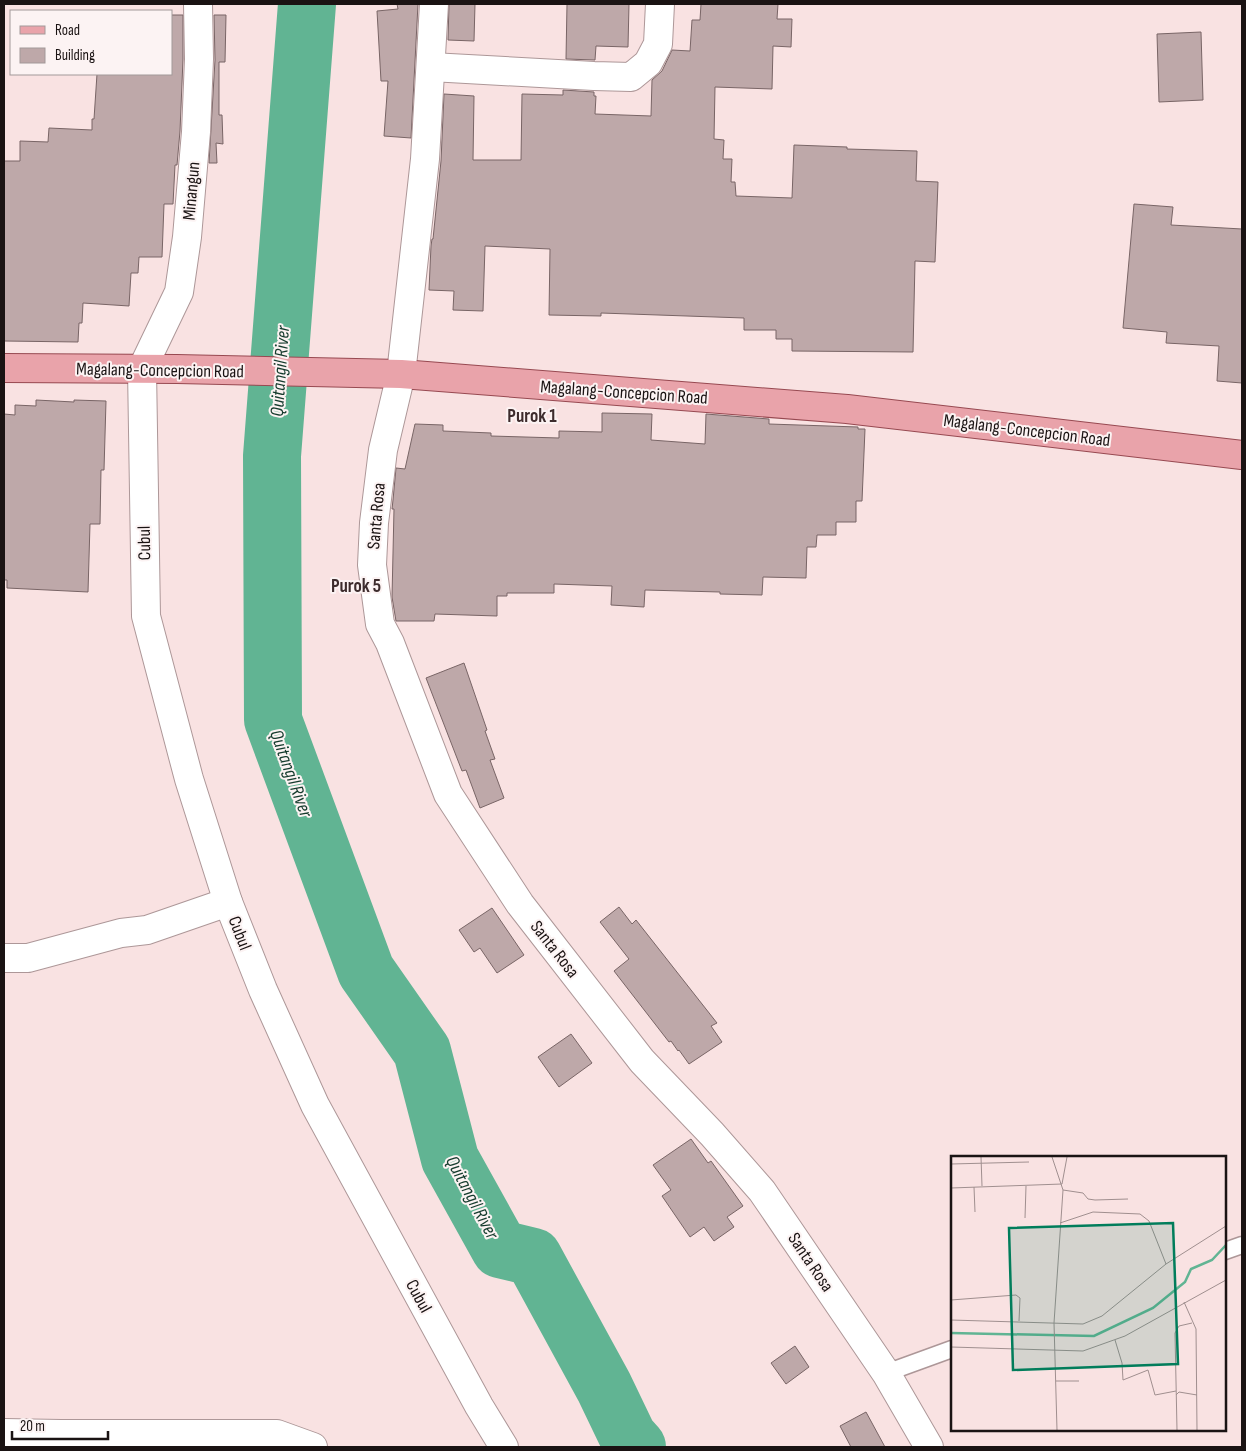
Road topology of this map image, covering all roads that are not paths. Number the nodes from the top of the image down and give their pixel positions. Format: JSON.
{"nodes":[{"id":1,"x":198,"y":4,"type":"edge"},
{"id":2,"x":434,"y":4,"type":"edge"},
{"id":3,"x":660,"y":4,"type":"edge"},
{"id":4,"x":431,"y":67,"type":"junction"},
{"id":5,"x":4,"y":368,"type":"edge"},
{"id":6,"x":142,"y":370,"type":"junction"},
{"id":7,"x":401,"y":374,"type":"junction"},
{"id":8,"x":1242,"y":455,"type":"edge"},
{"id":9,"x":228,"y":902,"type":"junction"},
{"id":10,"x":4,"y":958,"type":"edge"},
{"id":11,"x":1242,"y":1245,"type":"edge"},
{"id":12,"x":1226,"y":1251,"type":"edge"},
{"id":13,"x":951,"y":1350,"type":"edge"},
{"id":14,"x":886,"y":1373,"type":"junction"},
{"id":15,"x":4,"y":1432,"type":"edge"},
{"id":16,"x":312,"y":1447,"type":"edge"},
{"id":17,"x":504,"y":1447,"type":"edge"},
{"id":18,"x":929,"y":1447,"type":"edge"}],
"edges":[{"from":1,"to":6,"type":"street","name":"Minangun"},
{"from":2,"to":4,"type":"street","name":"Santa Rosa"},
{"from":3,"to":4,"type":"street"},
{"from":4,"to":7,"type":"street","name":"Santa Rosa"},
{"from":5,"to":6,"type":"main road","name":"Magalang-Concepcion Road"},
{"from":6,"to":7,"type":"main road","name":"Magalang-Concepcion Road"},
{"from":6,"to":9,"type":"street","name":"Cubul"},
{"from":7,"to":8,"type":"main road","name":"Magalang-Concepcion Road"},
{"from":7,"to":14,"type":"street","name":"Santa Rosa"},
{"from":9,"to":10,"type":"street"},
{"from":9,"to":17,"type":"street","name":"Cubul"},
{"from":11,"to":12,"type":"lane"},
{"from":13,"to":14,"type":"lane"},
{"from":14,"to":18,"type":"street","name":"Santa Rosa"},
{"from":15,"to":16,"type":"street"}]}
